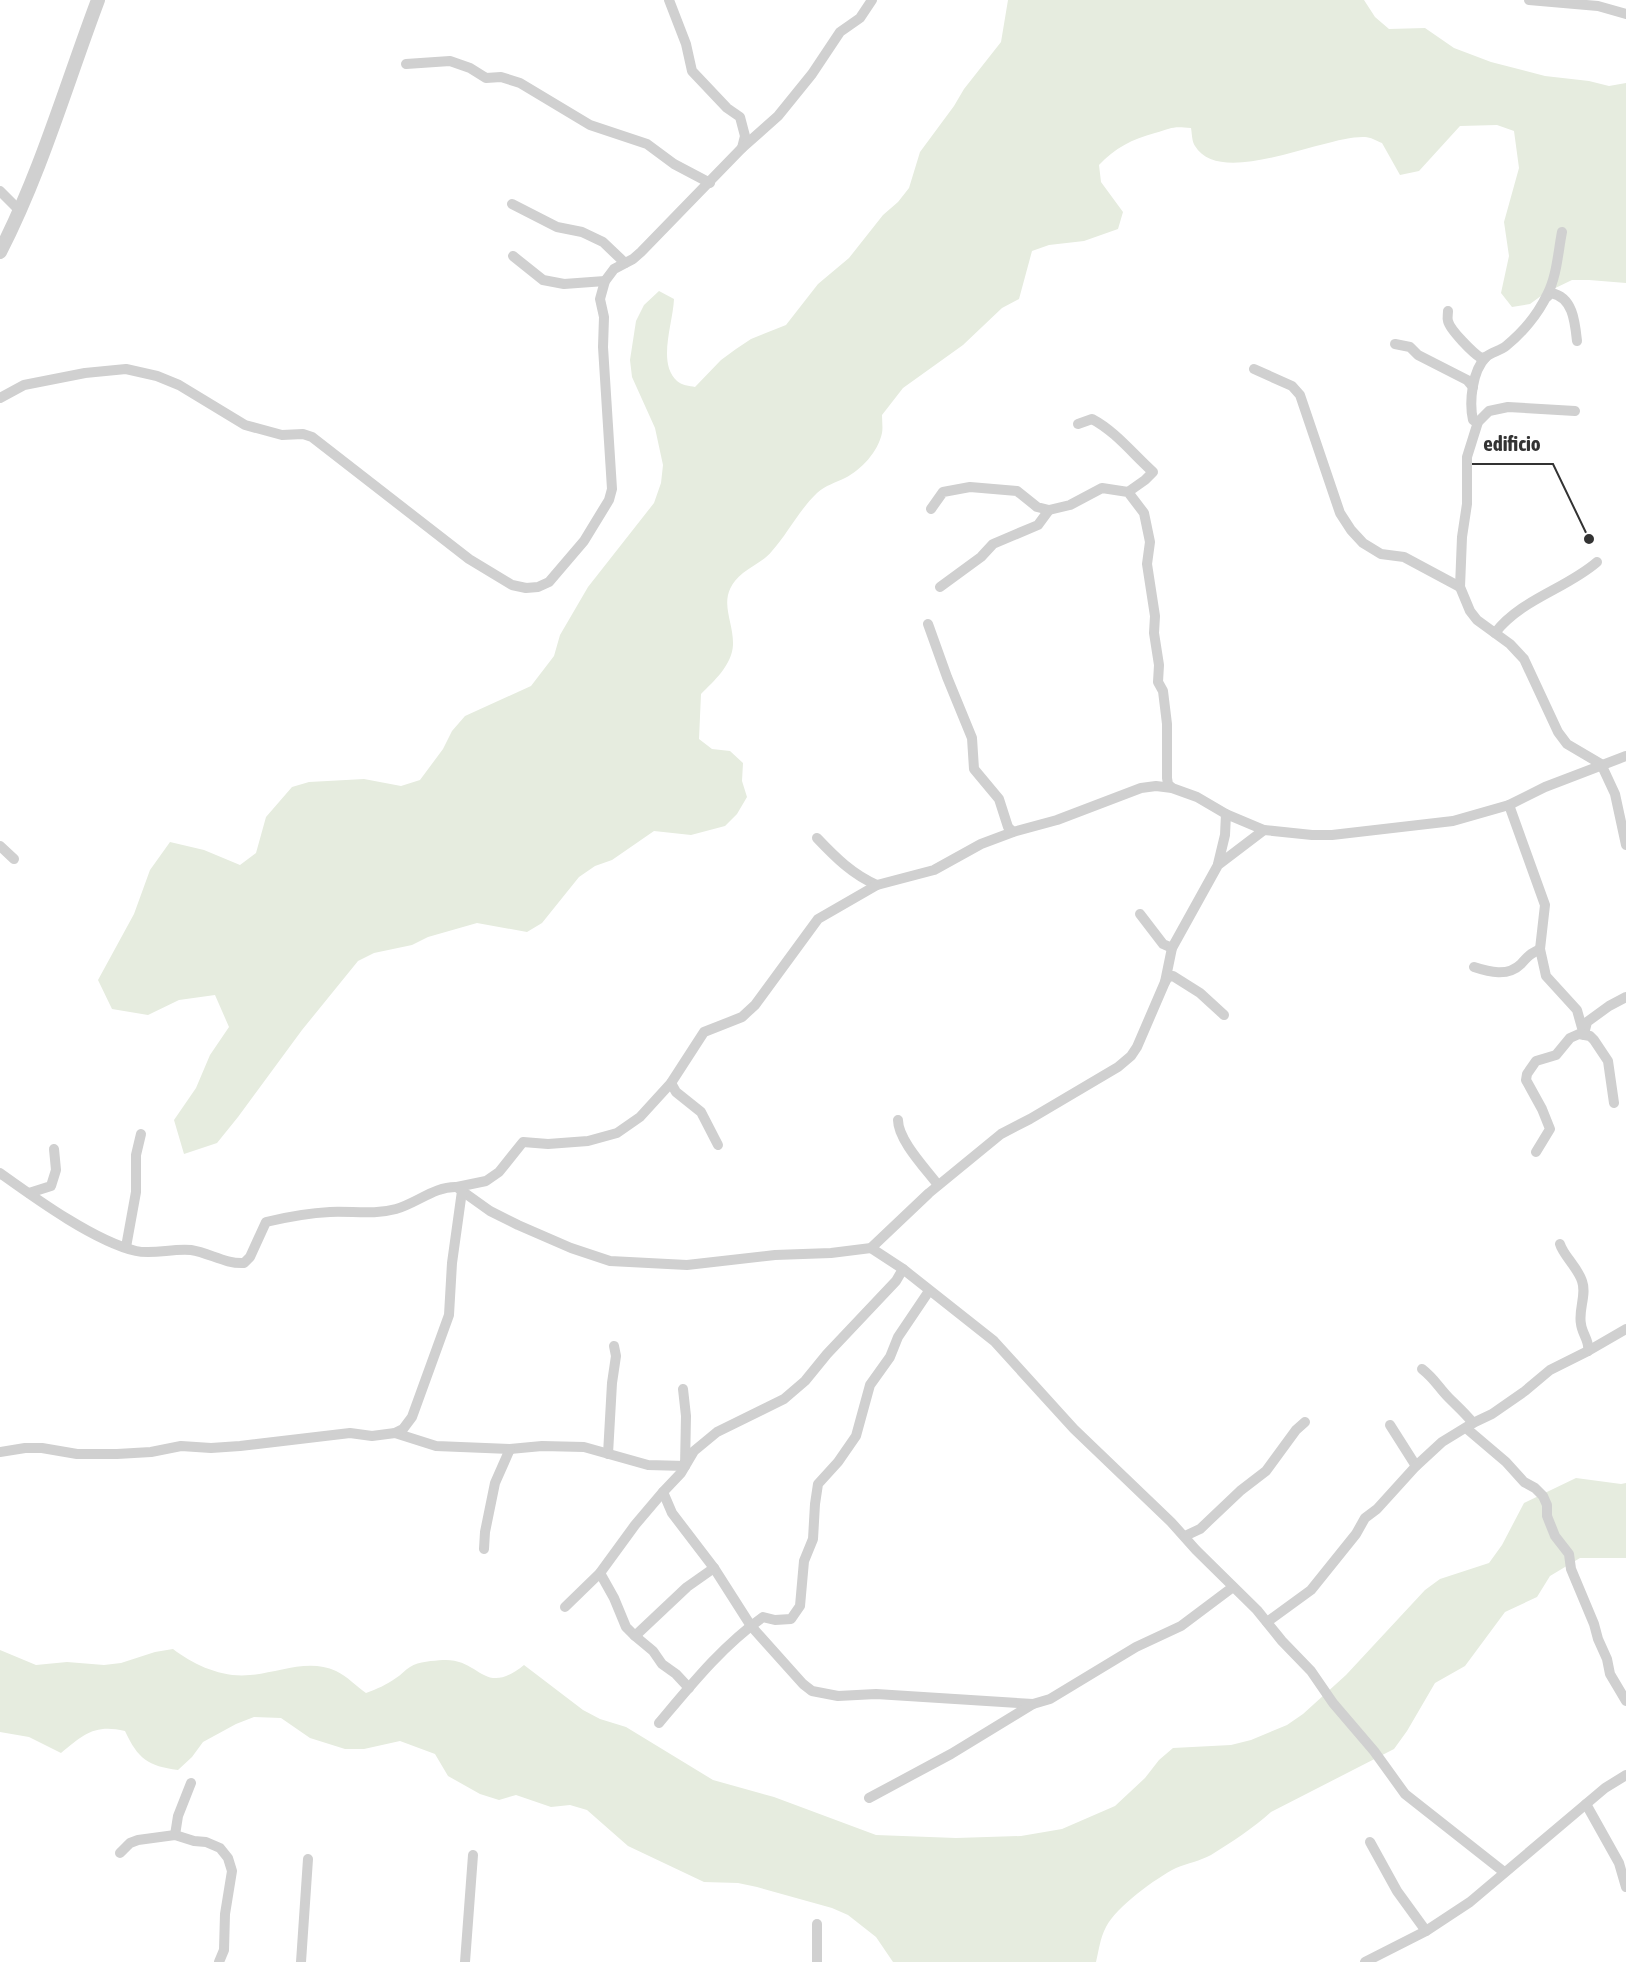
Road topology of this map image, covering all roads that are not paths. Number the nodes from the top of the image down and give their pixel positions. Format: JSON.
{"nodes":[{"id":1,"x":98,"y":0,"type":"edge"},
{"id":2,"x":669,"y":0,"type":"edge"},
{"id":3,"x":872,"y":0,"type":"edge"},
{"id":4,"x":1529,"y":0,"type":"edge"},
{"id":5,"x":1549,"y":1,"type":"edge"},
{"id":6,"x":1626,"y":14,"type":"edge"},
{"id":7,"x":406,"y":64,"type":"dead end"},
{"id":8,"x":742,"y":148,"type":"junction"},
{"id":9,"x":710,"y":183,"type":"junction"},
{"id":10,"x":0,"y":191,"type":"edge"},
{"id":11,"x":512,"y":204,"type":"dead end"},
{"id":12,"x":20,"y":211,"type":"junction"},
{"id":13,"x":1562,"y":232,"type":"dead end"},
{"id":14,"x":0,"y":252,"type":"edge"},
{"id":15,"x":513,"y":256,"type":"dead end"},
{"id":16,"x":625,"y":263,"type":"junction"},
{"id":17,"x":605,"y":281,"type":"junction"},
{"id":18,"x":1547,"y":297,"type":"junction"},
{"id":19,"x":1448,"y":311,"type":"dead end"},
{"id":20,"x":1577,"y":341,"type":"dead end"},
{"id":21,"x":1395,"y":344,"type":"dead end"},
{"id":22,"x":1486,"y":357,"type":"junction"},
{"id":23,"x":1254,"y":369,"type":"dead end"},
{"id":24,"x":1473,"y":387,"type":"junction"},
{"id":25,"x":0,"y":398,"type":"edge"},
{"id":26,"x":1575,"y":411,"type":"dead end"},
{"id":27,"x":1478,"y":422,"type":"junction"},
{"id":28,"x":1078,"y":424,"type":"dead end"},
{"id":29,"x":1128,"y":492,"type":"junction"},
{"id":30,"x":931,"y":508,"type":"dead end"},
{"id":31,"x":1049,"y":510,"type":"junction"},
{"id":32,"x":1597,"y":562,"type":"dead end"},
{"id":33,"x":1460,"y":586,"type":"junction"},
{"id":34,"x":940,"y":587,"type":"dead end"},
{"id":35,"x":928,"y":624,"type":"dead end"},
{"id":36,"x":1495,"y":633,"type":"junction"},
{"id":37,"x":1626,"y":756,"type":"edge"},
{"id":38,"x":1601,"y":764,"type":"junction"},
{"id":39,"x":1172,"y":788,"type":"junction"},
{"id":40,"x":1509,"y":805,"type":"junction"},
{"id":41,"x":1226,"y":814,"type":"junction"},
{"id":42,"x":1264,"y":830,"type":"junction"},
{"id":43,"x":1013,"y":832,"type":"junction"},
{"id":44,"x":817,"y":838,"type":"dead end"},
{"id":45,"x":1626,"y":845,"type":"edge"},
{"id":46,"x":0,"y":846,"type":"edge"},
{"id":47,"x":14,"y":859,"type":"dead end"},
{"id":48,"x":1218,"y":865,"type":"junction"},
{"id":49,"x":877,"y":885,"type":"junction"},
{"id":50,"x":1140,"y":914,"type":"dead end"},
{"id":51,"x":1172,"y":948,"type":"junction"},
{"id":52,"x":1540,"y":949,"type":"junction"},
{"id":53,"x":1474,"y":967,"type":"dead end"},
{"id":54,"x":1165,"y":982,"type":"junction"},
{"id":55,"x":1626,"y":998,"type":"edge"},
{"id":56,"x":1224,"y":1015,"type":"dead end"},
{"id":57,"x":1584,"y":1035,"type":"junction"},
{"id":58,"x":670,"y":1083,"type":"junction"},
{"id":59,"x":1614,"y":1103,"type":"dead end"},
{"id":60,"x":898,"y":1120,"type":"dead end"},
{"id":61,"x":141,"y":1134,"type":"dead end"},
{"id":62,"x":718,"y":1145,"type":"dead end"},
{"id":63,"x":54,"y":1149,"type":"dead end"},
{"id":64,"x":1536,"y":1152,"type":"dead end"},
{"id":65,"x":0,"y":1173,"type":"edge"},
{"id":66,"x":938,"y":1185,"type":"junction"},
{"id":67,"x":459,"y":1189,"type":"junction"},
{"id":68,"x":29,"y":1193,"type":"junction"},
{"id":69,"x":1560,"y":1244,"type":"dead end"},
{"id":70,"x":126,"y":1247,"type":"junction"},
{"id":71,"x":871,"y":1248,"type":"junction"},
{"id":72,"x":903,"y":1269,"type":"junction"},
{"id":73,"x":929,"y":1291,"type":"junction"},
{"id":74,"x":1626,"y":1329,"type":"edge"},
{"id":75,"x":614,"y":1346,"type":"dead end"},
{"id":76,"x":1588,"y":1352,"type":"junction"},
{"id":77,"x":1422,"y":1369,"type":"dead end"},
{"id":78,"x":683,"y":1389,"type":"dead end"},
{"id":79,"x":1305,"y":1422,"type":"dead end"},
{"id":80,"x":1390,"y":1425,"type":"dead end"},
{"id":81,"x":1469,"y":1425,"type":"junction"},
{"id":82,"x":395,"y":1433,"type":"junction"},
{"id":83,"x":510,"y":1449,"type":"junction"},
{"id":84,"x":0,"y":1452,"type":"edge"},
{"id":85,"x":608,"y":1454,"type":"junction"},
{"id":86,"x":685,"y":1466,"type":"junction"},
{"id":87,"x":1416,"y":1466,"type":"junction"},
{"id":88,"x":663,"y":1492,"type":"junction"},
{"id":89,"x":1185,"y":1536,"type":"junction"},
{"id":90,"x":484,"y":1549,"type":"dead end"},
{"id":91,"x":714,"y":1568,"type":"junction"},
{"id":92,"x":600,"y":1573,"type":"junction"},
{"id":93,"x":1233,"y":1587,"type":"junction"},
{"id":94,"x":565,"y":1607,"type":"dead end"},
{"id":95,"x":1267,"y":1622,"type":"junction"},
{"id":96,"x":751,"y":1626,"type":"junction"},
{"id":97,"x":635,"y":1636,"type":"junction"},
{"id":98,"x":689,"y":1688,"type":"junction"},
{"id":99,"x":1626,"y":1701,"type":"edge"},
{"id":100,"x":1033,"y":1704,"type":"junction"},
{"id":101,"x":659,"y":1722,"type":"dead end"},
{"id":102,"x":1626,"y":1775,"type":"edge"},
{"id":103,"x":191,"y":1783,"type":"dead end"},
{"id":104,"x":869,"y":1798,"type":"dead end"},
{"id":105,"x":1586,"y":1804,"type":"junction"},
{"id":106,"x":175,"y":1835,"type":"junction"},
{"id":107,"x":1370,"y":1842,"type":"dead end"},
{"id":108,"x":120,"y":1853,"type":"dead end"},
{"id":109,"x":473,"y":1855,"type":"dead end"},
{"id":110,"x":308,"y":1859,"type":"dead end"},
{"id":111,"x":1504,"y":1872,"type":"junction"},
{"id":112,"x":1626,"y":1887,"type":"edge"},
{"id":113,"x":817,"y":1924,"type":"dead end"},
{"id":114,"x":1426,"y":1931,"type":"junction"},
{"id":115,"x":219,"y":1962,"type":"edge"},
{"id":116,"x":301,"y":1962,"type":"edge"},
{"id":117,"x":465,"y":1962,"type":"edge"},
{"id":118,"x":817,"y":1962,"type":"edge"},
{"id":119,"x":1365,"y":1962,"type":"edge"}],
"edges":[{"from":1,"to":12,"type":"street"},
{"from":2,"to":8,"type":"street"},
{"from":3,"to":8,"type":"street"},
{"from":4,"to":5,"type":"street"},
{"from":5,"to":6,"type":"street"},
{"from":7,"to":9,"type":"street"},
{"from":8,"to":9,"type":"street"},
{"from":9,"to":16,"type":"street"},
{"from":10,"to":12,"type":"street"},
{"from":11,"to":16,"type":"street"},
{"from":12,"to":14,"type":"street"},
{"from":13,"to":18,"type":"street"},
{"from":15,"to":17,"type":"street"},
{"from":16,"to":17,"type":"street"},
{"from":17,"to":25,"type":"street"},
{"from":18,"to":20,"type":"street"},
{"from":18,"to":22,"type":"street"},
{"from":19,"to":22,"type":"street"},
{"from":21,"to":24,"type":"street"},
{"from":22,"to":24,"type":"street"},
{"from":23,"to":33,"type":"street"},
{"from":24,"to":27,"type":"street"},
{"from":26,"to":27,"type":"street"},
{"from":27,"to":33,"type":"street"},
{"from":28,"to":29,"type":"street"},
{"from":29,"to":31,"type":"street"},
{"from":29,"to":39,"type":"street"},
{"from":30,"to":31,"type":"street"},
{"from":31,"to":34,"type":"street"},
{"from":32,"to":36,"type":"street"},
{"from":33,"to":36,"type":"street"},
{"from":35,"to":43,"type":"street"},
{"from":36,"to":38,"type":"street"},
{"from":37,"to":38,"type":"street"},
{"from":38,"to":40,"type":"street"},
{"from":38,"to":45,"type":"street"},
{"from":39,"to":41,"type":"street"},
{"from":39,"to":43,"type":"street"},
{"from":40,"to":42,"type":"street"},
{"from":40,"to":52,"type":"street"},
{"from":41,"to":42,"type":"street"},
{"from":41,"to":48,"type":"street"},
{"from":42,"to":48,"type":"street"},
{"from":43,"to":49,"type":"street"},
{"from":44,"to":49,"type":"street"},
{"from":46,"to":47,"type":"street"},
{"from":48,"to":51,"type":"street"},
{"from":49,"to":58,"type":"street"},
{"from":50,"to":51,"type":"street"},
{"from":51,"to":54,"type":"street"},
{"from":52,"to":53,"type":"street"},
{"from":52,"to":57,"type":"street"},
{"from":54,"to":56,"type":"street"},
{"from":54,"to":66,"type":"street"},
{"from":55,"to":57,"type":"street"},
{"from":57,"to":59,"type":"street"},
{"from":57,"to":64,"type":"street"},
{"from":58,"to":62,"type":"street"},
{"from":58,"to":67,"type":"street"},
{"from":60,"to":66,"type":"street"},
{"from":61,"to":70,"type":"street"},
{"from":63,"to":68,"type":"street"},
{"from":65,"to":68,"type":"street"},
{"from":66,"to":71,"type":"street"},
{"from":67,"to":70,"type":"street"},
{"from":67,"to":71,"type":"street"},
{"from":67,"to":82,"type":"street"},
{"from":68,"to":70,"type":"street"},
{"from":69,"to":76,"type":"street"},
{"from":71,"to":72,"type":"street"},
{"from":72,"to":73,"type":"street"},
{"from":72,"to":86,"type":"street"},
{"from":73,"to":89,"type":"street"},
{"from":73,"to":96,"type":"street"},
{"from":74,"to":76,"type":"street"},
{"from":75,"to":85,"type":"street"},
{"from":76,"to":81,"type":"street"},
{"from":77,"to":81,"type":"street"},
{"from":78,"to":86,"type":"street"},
{"from":79,"to":89,"type":"street"},
{"from":80,"to":87,"type":"street"},
{"from":81,"to":87,"type":"street"},
{"from":81,"to":99,"type":"street"},
{"from":82,"to":83,"type":"street"},
{"from":82,"to":84,"type":"street"},
{"from":83,"to":85,"type":"street"},
{"from":83,"to":90,"type":"street"},
{"from":85,"to":86,"type":"street"},
{"from":86,"to":88,"type":"street"},
{"from":87,"to":95,"type":"street"},
{"from":88,"to":91,"type":"street"},
{"from":88,"to":92,"type":"street"},
{"from":89,"to":93,"type":"street"},
{"from":91,"to":96,"type":"street"},
{"from":91,"to":97,"type":"street"},
{"from":92,"to":94,"type":"street"},
{"from":92,"to":97,"type":"street"},
{"from":93,"to":95,"type":"street"},
{"from":93,"to":100,"type":"street"},
{"from":95,"to":111,"type":"street"},
{"from":96,"to":98,"type":"street"},
{"from":96,"to":100,"type":"street"},
{"from":97,"to":98,"type":"street"},
{"from":98,"to":101,"type":"street"},
{"from":100,"to":104,"type":"street"},
{"from":102,"to":105,"type":"street"},
{"from":103,"to":106,"type":"street"},
{"from":105,"to":111,"type":"street"},
{"from":105,"to":112,"type":"street"},
{"from":106,"to":108,"type":"street"},
{"from":106,"to":115,"type":"street"},
{"from":107,"to":114,"type":"street"},
{"from":109,"to":117,"type":"street"},
{"from":110,"to":116,"type":"street"},
{"from":111,"to":114,"type":"street"},
{"from":113,"to":118,"type":"street"},
{"from":114,"to":119,"type":"street"}]}
